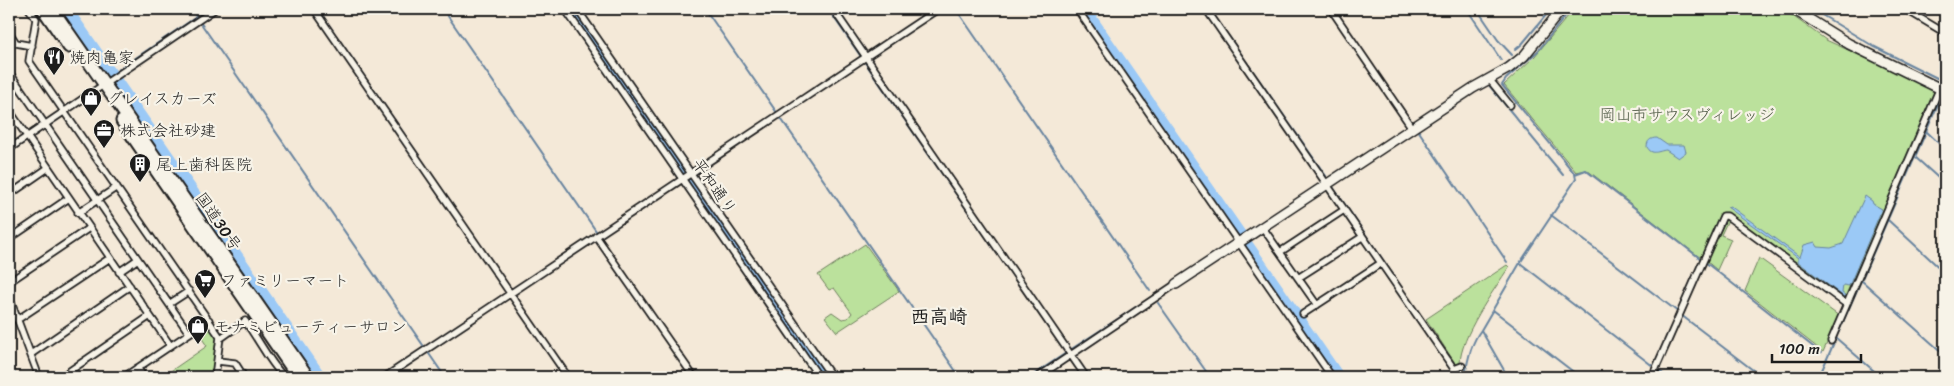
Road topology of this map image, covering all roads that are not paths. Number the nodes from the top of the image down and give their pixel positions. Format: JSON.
{"nodes":[{"id":1,"x":29,"y":9,"type":"edge"},
{"id":2,"x":43,"y":9,"type":"edge"},
{"id":3,"x":52,"y":9,"type":"edge"},
{"id":4,"x":215,"y":9,"type":"edge"},
{"id":5,"x":314,"y":9,"type":"edge"},
{"id":6,"x":565,"y":9,"type":"edge"},
{"id":7,"x":577,"y":9,"type":"edge"},
{"id":8,"x":833,"y":9,"type":"edge"},
{"id":9,"x":938,"y":9,"type":"edge"},
{"id":10,"x":1077,"y":9,"type":"edge"},
{"id":11,"x":1206,"y":9,"type":"edge"},
{"id":12,"x":1330,"y":9,"type":"edge"},
{"id":13,"x":1562,"y":9,"type":"edge"},
{"id":14,"x":1793,"y":9,"type":"edge"},
{"id":15,"x":1905,"y":9,"type":"edge"},
{"id":16,"x":1810,"y":13,"type":"edge"},
{"id":17,"x":9,"y":32,"type":"edge"},
{"id":18,"x":1945,"y":33,"type":"edge"},
{"id":19,"x":32,"y":46,"type":"junction"},
{"id":20,"x":864,"y":58,"type":"junction"},
{"id":21,"x":9,"y":72,"type":"edge"},
{"id":22,"x":1489,"y":79,"type":"junction"},
{"id":23,"x":1945,"y":80,"type":"edge"},
{"id":24,"x":104,"y":84,"type":"junction"},
{"id":25,"x":1943,"y":90,"type":"edge"},
{"id":26,"x":1510,"y":105,"type":"dead end"},
{"id":27,"x":9,"y":110,"type":"edge"},
{"id":28,"x":64,"y":110,"type":"junction"},
{"id":29,"x":45,"y":124,"type":"junction"},
{"id":30,"x":1411,"y":126,"type":"junction"},
{"id":31,"x":28,"y":136,"type":"junction"},
{"id":32,"x":9,"y":149,"type":"edge"},
{"id":33,"x":48,"y":168,"type":"junction"},
{"id":34,"x":686,"y":177,"type":"junction"},
{"id":35,"x":1326,"y":183,"type":"junction"},
{"id":36,"x":117,"y":187,"type":"junction"},
{"id":37,"x":9,"y":195,"type":"edge"},
{"id":38,"x":69,"y":198,"type":"junction"},
{"id":39,"x":97,"y":200,"type":"junction"},
{"id":40,"x":1344,"y":210,"type":"junction"},
{"id":41,"x":78,"y":212,"type":"junction"},
{"id":42,"x":88,"y":228,"type":"junction"},
{"id":43,"x":1263,"y":228,"type":"junction"},
{"id":44,"x":598,"y":235,"type":"junction"},
{"id":45,"x":1362,"y":237,"type":"junction"},
{"id":46,"x":9,"y":239,"type":"edge"},
{"id":47,"x":1240,"y":241,"type":"junction"},
{"id":48,"x":1280,"y":252,"type":"junction"},
{"id":49,"x":110,"y":258,"type":"junction"},
{"id":50,"x":138,"y":259,"type":"junction"},
{"id":51,"x":1381,"y":263,"type":"junction"},
{"id":52,"x":119,"y":272,"type":"junction"},
{"id":53,"x":1298,"y":278,"type":"junction"},
{"id":54,"x":9,"y":282,"type":"edge"},
{"id":55,"x":1176,"y":284,"type":"joint"},
{"id":56,"x":130,"y":286,"type":"junction"},
{"id":57,"x":189,"y":291,"type":"junction"},
{"id":58,"x":511,"y":293,"type":"junction"},
{"id":59,"x":9,"y":297,"type":"edge"},
{"id":60,"x":169,"y":304,"type":"junction"},
{"id":61,"x":1846,"y":304,"type":"junction"},
{"id":62,"x":1317,"y":305,"type":"junction"},
{"id":63,"x":1304,"y":314,"type":"dead end"},
{"id":64,"x":150,"y":316,"type":"junction"},
{"id":65,"x":17,"y":320,"type":"junction"},
{"id":66,"x":209,"y":320,"type":"junction"},
{"id":67,"x":189,"y":333,"type":"junction"},
{"id":68,"x":221,"y":338,"type":"junction"},
{"id":69,"x":1831,"y":341,"type":"dead end"},
{"id":70,"x":170,"y":345,"type":"junction"},
{"id":71,"x":1070,"y":353,"type":"junction"},
{"id":72,"x":31,"y":354,"type":"junction"},
{"id":73,"x":218,"y":361,"type":"junction"},
{"id":74,"x":1458,"y":367,"type":"dead end"},
{"id":75,"x":137,"y":368,"type":"junction"},
{"id":76,"x":39,"y":377,"type":"edge"},
{"id":77,"x":61,"y":377,"type":"edge"},
{"id":78,"x":124,"y":377,"type":"edge"},
{"id":79,"x":144,"y":377,"type":"edge"},
{"id":80,"x":215,"y":377,"type":"edge"},
{"id":81,"x":244,"y":377,"type":"edge"},
{"id":82,"x":284,"y":377,"type":"edge"},
{"id":83,"x":298,"y":377,"type":"edge"},
{"id":84,"x":308,"y":377,"type":"edge"},
{"id":85,"x":385,"y":377,"type":"edge"},
{"id":86,"x":568,"y":377,"type":"edge"},
{"id":87,"x":694,"y":377,"type":"edge"},
{"id":88,"x":819,"y":377,"type":"edge"},
{"id":89,"x":832,"y":377,"type":"edge"},
{"id":90,"x":1038,"y":377,"type":"edge"},
{"id":91,"x":1086,"y":377,"type":"edge"},
{"id":92,"x":1332,"y":377,"type":"edge"},
{"id":93,"x":1652,"y":377,"type":"edge"}],
"edges":[{"from":1,"to":19,"type":"street"},
{"from":2,"to":24,"type":"highway","name":"国道30号"},
{"from":3,"to":24,"type":"highway","name":"国道30号"},
{"from":4,"to":24,"type":"street"},
{"from":5,"to":58,"type":"street"},
{"from":6,"to":34,"type":"street"},
{"from":7,"to":34,"type":"street","name":"平和通り"},
{"from":8,"to":20,"type":"street"},
{"from":9,"to":20,"type":"street"},
{"from":10,"to":47,"type":"street"},
{"from":11,"to":35,"type":"street"},
{"from":12,"to":30,"type":"street"},
{"from":13,"to":22,"type":"street"},
{"from":14,"to":16,"type":"street"},
{"from":15,"to":18,"type":"street"},
{"from":16,"to":25,"type":"street"},
{"from":17,"to":19,"type":"street"},
{"from":19,"to":28,"type":"street"},
{"from":20,"to":34,"type":"street"},
{"from":20,"to":71,"type":"street"},
{"from":21,"to":29,"type":"street"},
{"from":22,"to":26,"type":"street"},
{"from":22,"to":30,"type":"street"},
{"from":23,"to":25,"type":"street"},
{"from":24,"to":28,"type":"street"},
{"from":24,"to":83,"type":"highway","name":"国道30号"},
{"from":24,"to":84,"type":"highway","name":"国道30号"},
{"from":25,"to":61,"type":"street"},
{"from":27,"to":31,"type":"street"},
{"from":28,"to":29,"type":"street"},
{"from":28,"to":36,"type":"street"},
{"from":29,"to":31,"type":"street"},
{"from":29,"to":39,"type":"street"},
{"from":30,"to":35,"type":"street"},
{"from":31,"to":32,"type":"street"},
{"from":31,"to":33,"type":"street"},
{"from":33,"to":37,"type":"street"},
{"from":33,"to":38,"type":"street"},
{"from":34,"to":44,"type":"street"},
{"from":34,"to":88,"type":"street"},
{"from":34,"to":89,"type":"street","name":"平和通り"},
{"from":35,"to":40,"type":"street"},
{"from":35,"to":43,"type":"street"},
{"from":36,"to":39,"type":"street"},
{"from":36,"to":57,"type":"street"},
{"from":38,"to":41,"type":"street"},
{"from":38,"to":46,"type":"street"},
{"from":39,"to":41,"type":"street"},
{"from":39,"to":50,"type":"street"},
{"from":40,"to":45,"type":"street"},
{"from":40,"to":48,"type":"street"},
{"from":41,"to":42,"type":"street"},
{"from":42,"to":49,"type":"street"},
{"from":42,"to":54,"type":"street"},
{"from":43,"to":47,"type":"street"},
{"from":43,"to":48,"type":"street"},
{"from":44,"to":58,"type":"street"},
{"from":44,"to":87,"type":"street"},
{"from":45,"to":51,"type":"street"},
{"from":45,"to":53,"type":"street"},
{"from":47,"to":55,"type":"street"},
{"from":47,"to":92,"type":"street"},
{"from":48,"to":53,"type":"street"},
{"from":49,"to":52,"type":"street"},
{"from":49,"to":65,"type":"street"},
{"from":50,"to":52,"type":"street"},
{"from":50,"to":60,"type":"street"},
{"from":51,"to":62,"type":"street"},
{"from":51,"to":74,"type":"street"},
{"from":52,"to":56,"type":"street"},
{"from":53,"to":62,"type":"street"},
{"from":55,"to":71,"type":"street"},
{"from":56,"to":64,"type":"street"},
{"from":56,"to":72,"type":"street"},
{"from":57,"to":60,"type":"street"},
{"from":57,"to":66,"type":"street"},
{"from":58,"to":85,"type":"street"},
{"from":58,"to":86,"type":"street"},
{"from":59,"to":65,"type":"street"},
{"from":60,"to":67,"type":"street"},
{"from":61,"to":69,"type":"street"},
{"from":61,"to":93,"type":"street"},
{"from":62,"to":63,"type":"street"},
{"from":64,"to":70,"type":"street"},
{"from":64,"to":77,"type":"street"},
{"from":65,"to":72,"type":"street"},
{"from":66,"to":67,"type":"street"},
{"from":66,"to":68,"type":"street"},
{"from":67,"to":70,"type":"street"},
{"from":68,"to":73,"type":"street"},
{"from":68,"to":82,"type":"street"},
{"from":70,"to":75,"type":"street"},
{"from":71,"to":90,"type":"street"},
{"from":71,"to":91,"type":"street"},
{"from":72,"to":76,"type":"street"},
{"from":73,"to":80,"type":"street"},
{"from":73,"to":81,"type":"street"},
{"from":75,"to":78,"type":"street"},
{"from":75,"to":79,"type":"street"}]}
